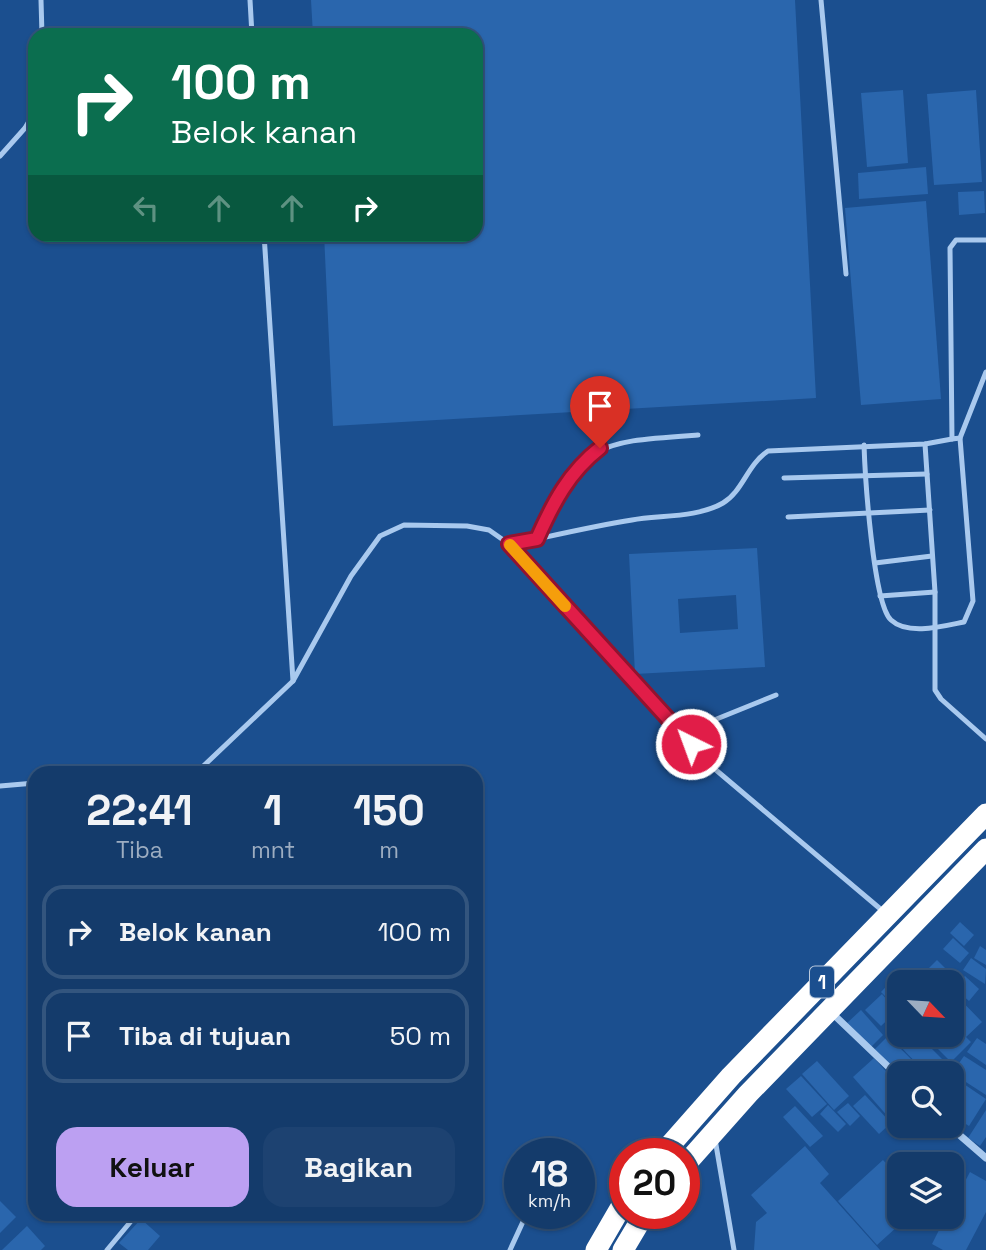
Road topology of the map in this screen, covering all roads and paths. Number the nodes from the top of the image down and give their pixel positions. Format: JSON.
{"nodes":[{"id":1,"x":41,"y":0,"type":"edge"},
{"id":2,"x":250,"y":0,"type":"edge"},
{"id":3,"x":821,"y":0,"type":"edge"},
{"id":4,"x":42,"y":28,"type":"edge"},
{"id":5,"x":252,"y":28,"type":"edge"},
{"id":6,"x":28,"y":123,"type":"edge"},
{"id":7,"x":0,"y":156,"type":"edge"},
{"id":8,"x":986,"y":240,"type":"edge"},
{"id":9,"x":265,"y":242,"type":"edge"},
{"id":10,"x":846,"y":274,"type":"dead end"},
{"id":11,"x":986,"y":372,"type":"edge"},
{"id":12,"x":698,"y":435,"type":"dead end"},
{"id":13,"x":960,"y":438,"type":"junction"},
{"id":14,"x":952,"y":439,"type":"junction"},
{"id":15,"x":925,"y":444,"type":"junction"},
{"id":16,"x":864,"y":445,"type":"junction"},
{"id":17,"x":927,"y":474,"type":"junction"},
{"id":18,"x":865,"y":476,"type":"junction"},
{"id":19,"x":784,"y":478,"type":"dead end"},
{"id":20,"x":930,"y":510,"type":"junction"},
{"id":21,"x":869,"y":514,"type":"junction"},
{"id":22,"x":788,"y":517,"type":"dead end"},
{"id":23,"x":537,"y":539,"type":"junction"},
{"id":24,"x":509,"y":544,"type":"junction"},
{"id":25,"x":932,"y":556,"type":"junction"},
{"id":26,"x":875,"y":563,"type":"junction"},
{"id":27,"x":935,"y":592,"type":"junction"},
{"id":28,"x":880,"y":596,"type":"junction"},
{"id":29,"x":936,"y":627,"type":"junction"},
{"id":30,"x":293,"y":681,"type":"junction"},
{"id":31,"x":776,"y":695,"type":"dead end"},
{"id":32,"x":682,"y":733,"type":"junction"},
{"id":33,"x":986,"y":739,"type":"edge"},
{"id":34,"x":691,"y":744,"type":"dead end"},
{"id":35,"x":710,"y":765,"type":"dead end"},
{"id":36,"x":202,"y":766,"type":"edge"},
{"id":37,"x":28,"y":784,"type":"edge"},
{"id":38,"x":0,"y":786,"type":"edge"},
{"id":39,"x":986,"y":814,"type":"edge"},
{"id":40,"x":986,"y":849,"type":"edge"},
{"id":41,"x":887,"y":914,"type":"junction"},
{"id":42,"x":829,"y":1011,"type":"junction"},
{"id":43,"x":887,"y":1066,"type":"edge"},
{"id":44,"x":714,"y":1134,"type":"junction"},
{"id":45,"x":676,"y":1138,"type":"edge"},
{"id":46,"x":963,"y":1138,"type":"edge"},
{"id":47,"x":700,"y":1149,"type":"edge"},
{"id":48,"x":986,"y":1158,"type":"edge"},
{"id":49,"x":131,"y":1221,"type":"edge"},
{"id":50,"x":609,"y":1228,"type":"edge"},
{"id":51,"x":520,"y":1229,"type":"edge"},
{"id":52,"x":635,"y":1229,"type":"edge"},
{"id":53,"x":107,"y":1250,"type":"edge"},
{"id":54,"x":510,"y":1250,"type":"edge"},
{"id":55,"x":596,"y":1250,"type":"edge"},
{"id":56,"x":623,"y":1250,"type":"edge"},
{"id":57,"x":734,"y":1250,"type":"edge"}],
"edges":[{"from":1,"to":4,"type":"lane"},
{"from":2,"to":5,"type":"lane"},
{"from":3,"to":10,"type":"lane"},
{"from":6,"to":7,"type":"lane"},
{"from":8,"to":14,"type":"lane"},
{"from":9,"to":30,"type":"lane"},
{"from":11,"to":13,"type":"lane"},
{"from":12,"to":23,"type":"lane"},
{"from":13,"to":14,"type":"lane"},
{"from":13,"to":29,"type":"lane"},
{"from":14,"to":15,"type":"lane"},
{"from":15,"to":16,"type":"lane"},
{"from":15,"to":17,"type":"lane"},
{"from":16,"to":18,"type":"lane"},
{"from":16,"to":23,"type":"lane"},
{"from":17,"to":18,"type":"lane"},
{"from":17,"to":20,"type":"lane"},
{"from":18,"to":19,"type":"lane"},
{"from":18,"to":21,"type":"lane"},
{"from":20,"to":21,"type":"lane"},
{"from":20,"to":25,"type":"lane"},
{"from":21,"to":22,"type":"lane"},
{"from":21,"to":26,"type":"lane"},
{"from":23,"to":24,"type":"lane"},
{"from":24,"to":30,"type":"lane"},
{"from":24,"to":32,"type":"lane"},
{"from":25,"to":26,"type":"lane"},
{"from":25,"to":27,"type":"lane"},
{"from":26,"to":28,"type":"lane"},
{"from":27,"to":28,"type":"lane"},
{"from":27,"to":29,"type":"lane"},
{"from":28,"to":29,"type":"lane"},
{"from":29,"to":33,"type":"lane"},
{"from":30,"to":36,"type":"lane"},
{"from":31,"to":32,"type":"lane"},
{"from":32,"to":34,"type":"lane"},
{"from":35,"to":41,"type":"lane"},
{"from":37,"to":38,"type":"lane"},
{"from":39,"to":41,"type":"highway","number":"1"},
{"from":40,"to":42,"type":"highway","number":"1"},
{"from":41,"to":45,"type":"highway","number":"1"},
{"from":42,"to":43,"type":"street"},
{"from":42,"to":44,"type":"highway","number":"1"},
{"from":44,"to":47,"type":"highway","number":"1"},
{"from":44,"to":57,"type":"lane"},
{"from":46,"to":48,"type":"street"},
{"from":49,"to":53,"type":"lane"},
{"from":50,"to":55,"type":"highway"},
{"from":51,"to":54,"type":"lane"},
{"from":52,"to":56,"type":"highway"}]}
